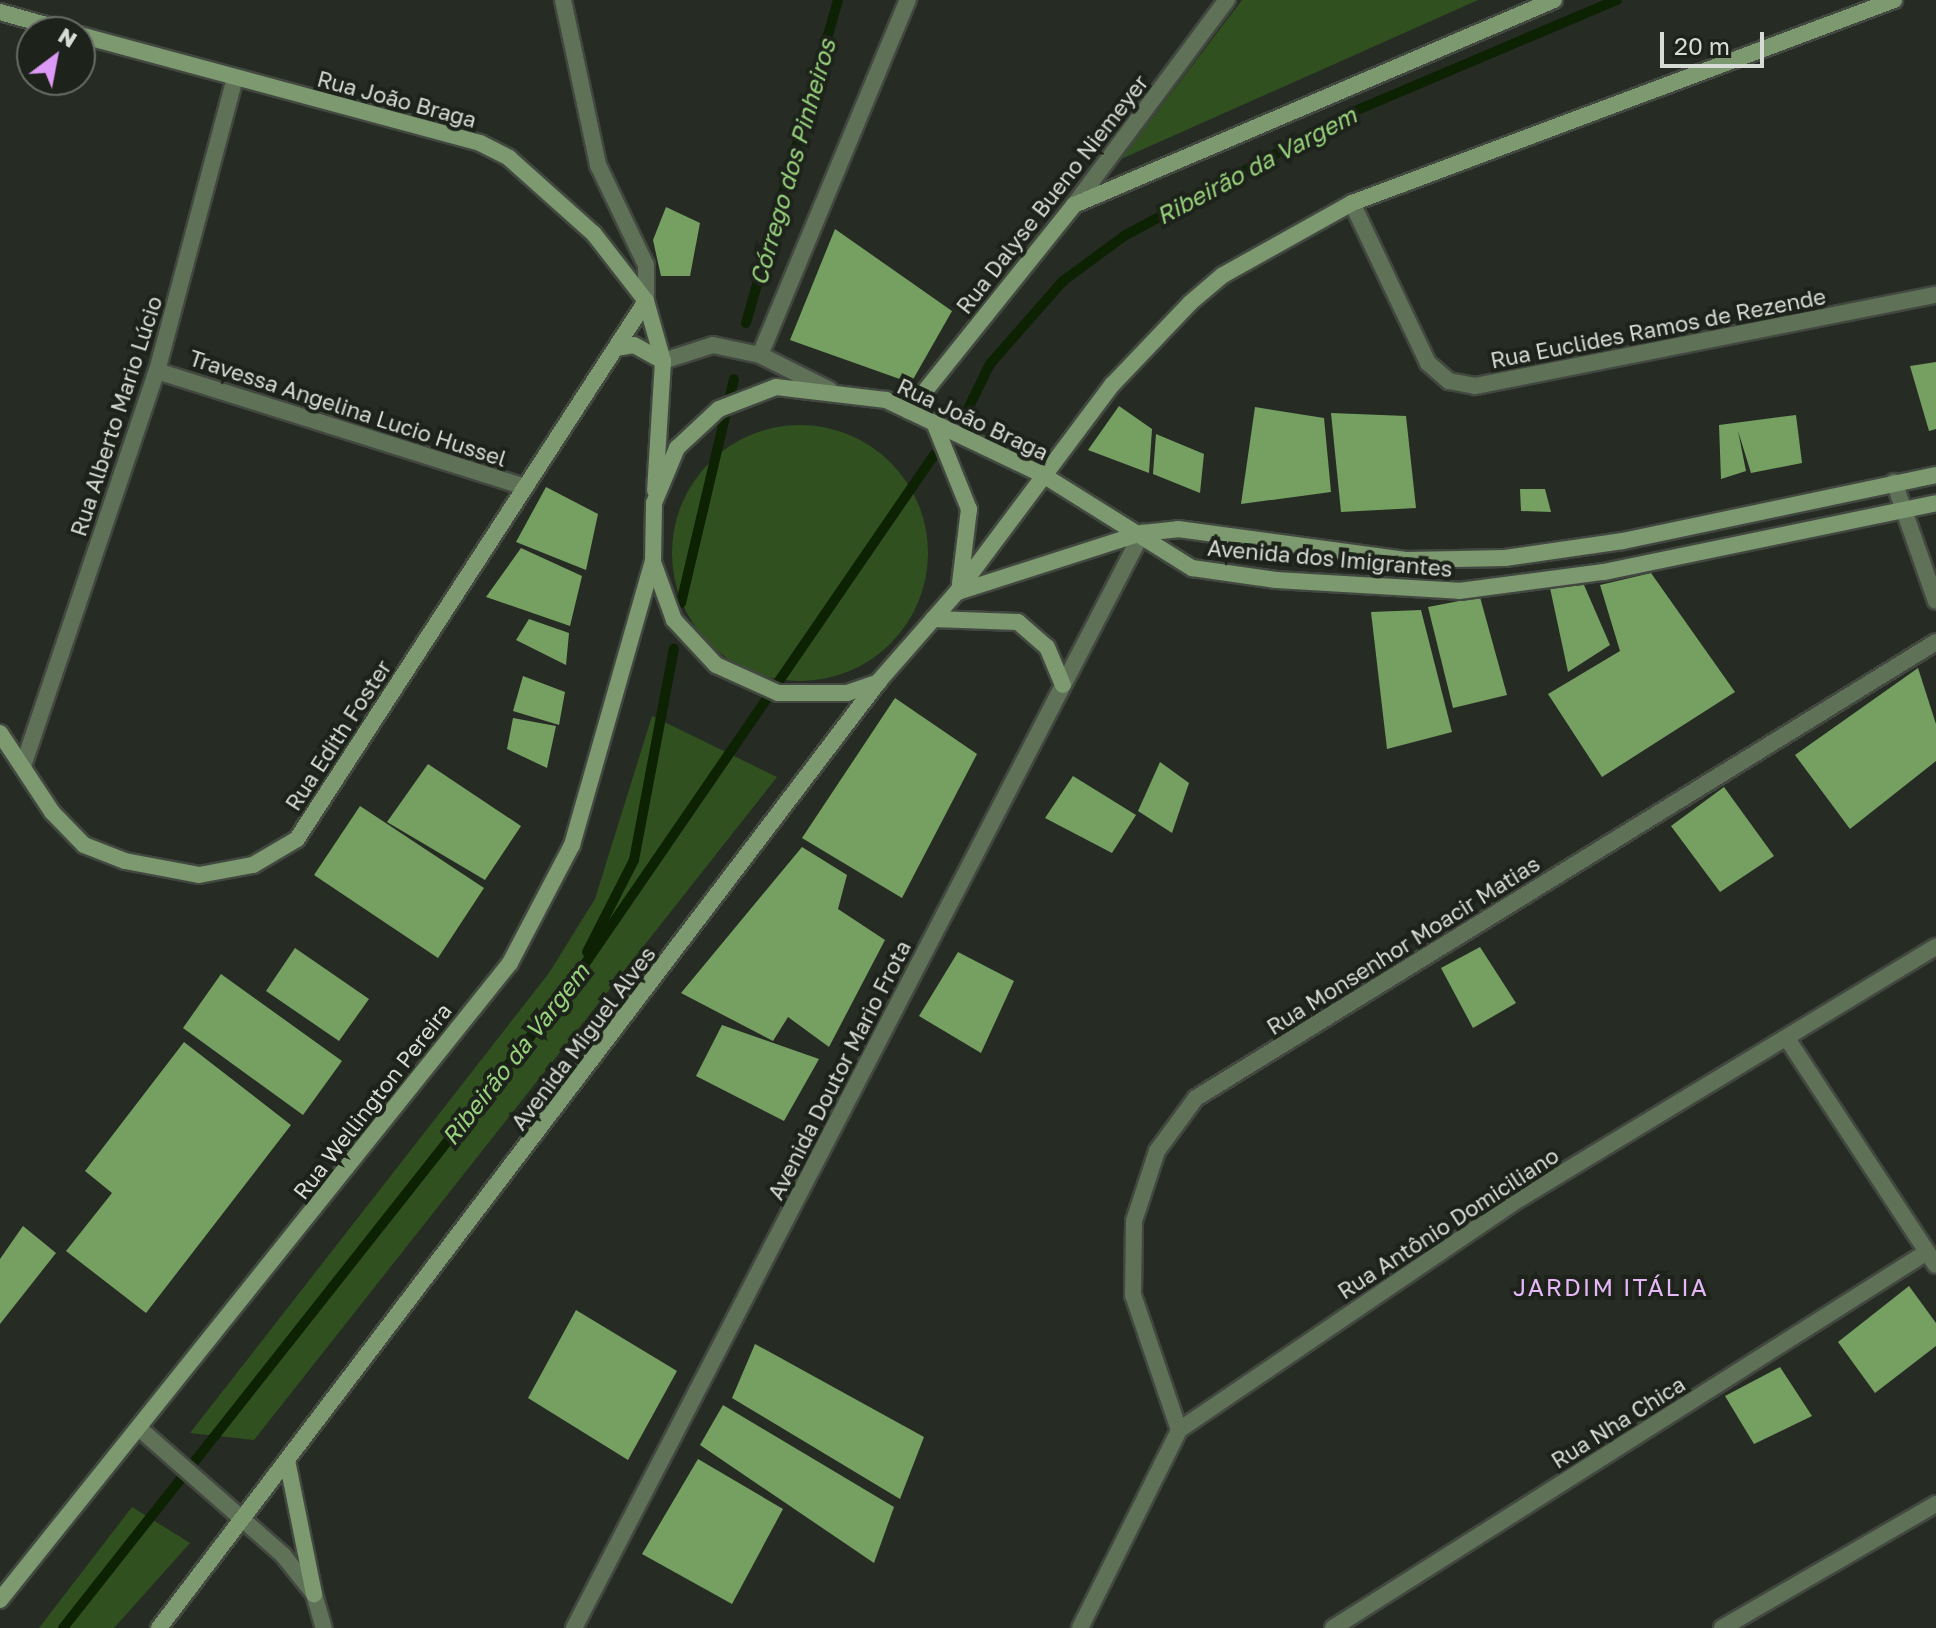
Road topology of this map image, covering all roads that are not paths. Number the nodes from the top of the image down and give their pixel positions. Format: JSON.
{"nodes":[{"id":1,"x":563,"y":0,"type":"edge"},
{"id":2,"x":908,"y":0,"type":"edge"},
{"id":3,"x":1227,"y":0,"type":"edge"},
{"id":4,"x":1554,"y":0,"type":"edge"},
{"id":5,"x":1894,"y":0,"type":"edge"},
{"id":6,"x":96,"y":39,"type":"edge"},
{"id":7,"x":235,"y":78,"type":"junction"},
{"id":8,"x":1352,"y":203,"type":"junction"},
{"id":9,"x":1074,"y":205,"type":"junction"},
{"id":10,"x":1936,"y":295,"type":"edge"},
{"id":11,"x":646,"y":301,"type":"junction"},
{"id":12,"x":616,"y":348,"type":"junction"},
{"id":13,"x":760,"y":355,"type":"junction"},
{"id":14,"x":663,"y":361,"type":"junction"},
{"id":15,"x":157,"y":371,"type":"junction"},
{"id":16,"x":830,"y":390,"type":"junction"},
{"id":17,"x":909,"y":411,"type":"junction"},
{"id":18,"x":935,"y":425,"type":"junction"},
{"id":19,"x":1043,"y":475,"type":"junction"},
{"id":20,"x":1936,"y":475,"type":"edge"},
{"id":21,"x":1894,"y":482,"type":"junction"},
{"id":22,"x":525,"y":487,"type":"junction"},
{"id":23,"x":654,"y":503,"type":"junction"},
{"id":24,"x":1936,"y":503,"type":"edge"},
{"id":25,"x":1902,"y":510,"type":"junction"},
{"id":26,"x":1142,"y":533,"type":"junction"},
{"id":27,"x":653,"y":562,"type":"junction"},
{"id":28,"x":957,"y":592,"type":"junction"},
{"id":29,"x":1936,"y":601,"type":"edge"},
{"id":30,"x":933,"y":619,"type":"junction"},
{"id":31,"x":1936,"y":642,"type":"edge"},
{"id":32,"x":879,"y":681,"type":"junction"},
{"id":33,"x":1063,"y":685,"type":"junction"},
{"id":34,"x":0,"y":733,"type":"edge"},
{"id":35,"x":24,"y":763,"type":"junction"},
{"id":36,"x":1936,"y":947,"type":"edge"},
{"id":37,"x":1788,"y":1040,"type":"junction"},
{"id":38,"x":1932,"y":1258,"type":"edge"},
{"id":39,"x":140,"y":1429,"type":"junction"},
{"id":40,"x":1179,"y":1430,"type":"junction"},
{"id":41,"x":288,"y":1465,"type":"junction"},
{"id":42,"x":1936,"y":1504,"type":"edge"},
{"id":43,"x":243,"y":1521,"type":"junction"},
{"id":44,"x":314,"y":1594,"type":"junction"},
{"id":45,"x":0,"y":1600,"type":"edge"},
{"id":46,"x":159,"y":1628,"type":"edge"},
{"id":47,"x":324,"y":1628,"type":"edge"},
{"id":48,"x":574,"y":1628,"type":"edge"},
{"id":49,"x":1080,"y":1628,"type":"edge"},
{"id":50,"x":1333,"y":1628,"type":"edge"},
{"id":51,"x":1722,"y":1628,"type":"edge"}],
"edges":[{"from":1,"to":11,"type":"street"},
{"from":2,"to":13,"type":"street"},
{"from":3,"to":9,"type":"street","name":"Rua Dalyse Bueno Niemeyer"},
{"from":4,"to":9,"type":"main road"},
{"from":5,"to":8,"type":"main road","name":"Avenida Miguel Alves"},
{"from":6,"to":7,"type":"main road","name":"Rua João Braga"},
{"from":7,"to":11,"type":"main road","name":"Rua João Braga"},
{"from":7,"to":15,"type":"street","name":"Rua Alberto Mario Lúcio"},
{"from":8,"to":10,"type":"street","name":"Rua Euclides Ramos de Rezende"},
{"from":8,"to":19,"type":"main road","name":"Avenida Miguel Alves"},
{"from":9,"to":17,"type":"main road","name":"Rua Dalyse Bueno Niemeyer"},
{"from":11,"to":12,"type":"main road","name":"Rua Edith Foster"},
{"from":11,"to":14,"type":"main road"},
{"from":12,"to":14,"type":"main road"},
{"from":12,"to":22,"type":"main road","name":"Rua Edith Foster"},
{"from":13,"to":14,"type":"street"},
{"from":13,"to":16,"type":"street"},
{"from":14,"to":23,"type":"main road"},
{"from":15,"to":22,"type":"street","name":"Travessa Angelina Lucio Hussel"},
{"from":15,"to":35,"type":"street","name":"Rua Alberto Mario Lúcio"},
{"from":16,"to":17,"type":"main road","name":"Rua João Braga"},
{"from":16,"to":23,"type":"main road","name":"Rua João Braga"},
{"from":17,"to":18,"type":"main road","name":"Rua João Braga"},
{"from":18,"to":19,"type":"main road","name":"Rua João Braga"},
{"from":18,"to":28,"type":"main road"},
{"from":19,"to":26,"type":"main road","name":"Rua João Braga"},
{"from":19,"to":28,"type":"main road","name":"Avenida Miguel Alves"},
{"from":20,"to":21,"type":"main road","name":"Avenida dos Imigrantes"},
{"from":21,"to":25,"type":"street"},
{"from":21,"to":26,"type":"main road","name":"Avenida dos Imigrantes"},
{"from":22,"to":35,"type":"main road","name":"Rua Edith Foster"},
{"from":23,"to":27,"type":"main road","name":"Rua João Braga"},
{"from":24,"to":25,"type":"main road","name":"Avenida dos Imigrantes"},
{"from":25,"to":26,"type":"main road","name":"Avenida dos Imigrantes"},
{"from":25,"to":29,"type":"street"},
{"from":26,"to":28,"type":"main road"},
{"from":26,"to":33,"type":"street","name":"Avenida Doutor Mario Frota"},
{"from":27,"to":32,"type":"main road","name":"Rua João Braga"},
{"from":27,"to":39,"type":"main road","name":"Rua Wellington Pereira"},
{"from":28,"to":30,"type":"main road","name":"Avenida Miguel Alves"},
{"from":30,"to":32,"type":"main road","name":"Avenida Miguel Alves"},
{"from":30,"to":33,"type":"main road"},
{"from":31,"to":40,"type":"street","name":"Rua Monsenhor Moacir Matias"},
{"from":32,"to":41,"type":"main road","name":"Avenida Miguel Alves"},
{"from":33,"to":48,"type":"street","name":"Avenida Doutor Mario Frota"},
{"from":34,"to":35,"type":"main road","name":"Rua Edith Foster"},
{"from":36,"to":37,"type":"street","name":"Rua Antônio Domiciliano"},
{"from":37,"to":38,"type":"street"},
{"from":37,"to":40,"type":"street","name":"Rua Antônio Domiciliano"},
{"from":38,"to":50,"type":"street","name":"Rua Nha Chica"},
{"from":39,"to":43,"type":"street"},
{"from":39,"to":45,"type":"main road","name":"Rua Wellington Pereira"},
{"from":40,"to":49,"type":"street","name":"Rua Antônio Domiciliano"},
{"from":41,"to":43,"type":"main road","name":"Avenida Miguel Alves"},
{"from":41,"to":44,"type":"main road"},
{"from":42,"to":51,"type":"street"},
{"from":43,"to":44,"type":"street"},
{"from":43,"to":46,"type":"main road","name":"Avenida Miguel Alves"},
{"from":44,"to":47,"type":"street"}]}
